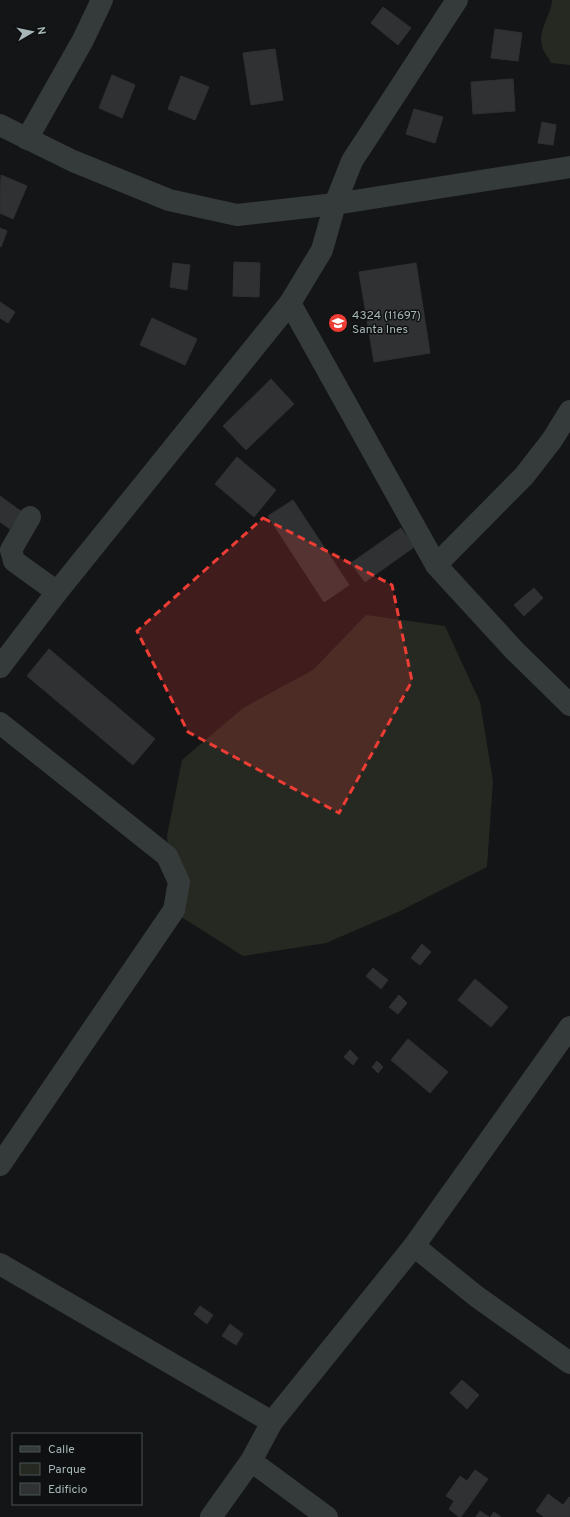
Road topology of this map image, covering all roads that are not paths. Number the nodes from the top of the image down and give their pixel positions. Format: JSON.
{"nodes":[{"id":1,"x":102,"y":0,"type":"edge"},
{"id":2,"x":457,"y":0,"type":"edge"},
{"id":3,"x":0,"y":126,"type":"edge"},
{"id":4,"x":27,"y":139,"type":"junction"},
{"id":5,"x":570,"y":167,"type":"edge"},
{"id":6,"x":335,"y":204,"type":"junction"},
{"id":7,"x":290,"y":303,"type":"junction"},
{"id":8,"x":570,"y":411,"type":"edge"},
{"id":9,"x":30,"y":517,"type":"dead end"},
{"id":10,"x":436,"y":565,"type":"junction"},
{"id":11,"x":58,"y":592,"type":"junction"},
{"id":12,"x":0,"y":667,"type":"edge"},
{"id":13,"x":570,"y":705,"type":"edge"},
{"id":14,"x":0,"y":723,"type":"edge"},
{"id":15,"x":570,"y":1027,"type":"edge"},
{"id":16,"x":0,"y":1164,"type":"edge"},
{"id":17,"x":414,"y":1246,"type":"junction"},
{"id":18,"x":0,"y":1264,"type":"edge"},
{"id":19,"x":570,"y":1363,"type":"edge"},
{"id":20,"x":272,"y":1422,"type":"junction"},
{"id":21,"x":251,"y":1461,"type":"junction"},
{"id":22,"x":212,"y":1517,"type":"edge"},
{"id":23,"x":327,"y":1517,"type":"edge"}],
"edges":[{"from":1,"to":4,"type":"street"},
{"from":2,"to":6,"type":"street"},
{"from":3,"to":4,"type":"street"},
{"from":4,"to":6,"type":"street"},
{"from":5,"to":6,"type":"street"},
{"from":6,"to":7,"type":"street"},
{"from":7,"to":10,"type":"street"},
{"from":7,"to":11,"type":"street"},
{"from":8,"to":10,"type":"street"},
{"from":9,"to":11,"type":"street"},
{"from":10,"to":13,"type":"street"},
{"from":11,"to":12,"type":"street"},
{"from":14,"to":16,"type":"street"},
{"from":15,"to":17,"type":"street"},
{"from":17,"to":19,"type":"street"},
{"from":17,"to":20,"type":"street"},
{"from":18,"to":20,"type":"street"},
{"from":20,"to":21,"type":"street"},
{"from":21,"to":22,"type":"street"},
{"from":21,"to":23,"type":"street"}]}
